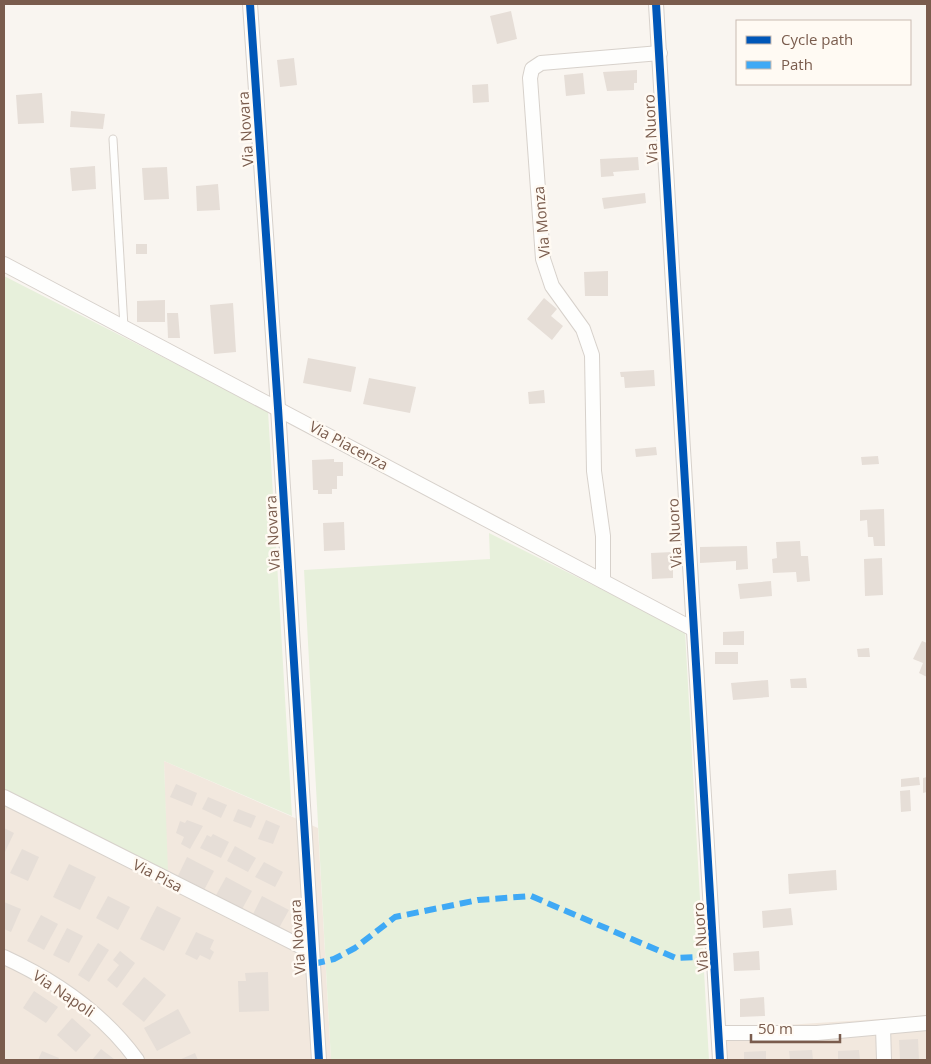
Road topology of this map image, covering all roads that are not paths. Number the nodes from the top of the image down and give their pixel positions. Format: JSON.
{"nodes":[{"id":1,"x":250,"y":4,"type":"edge"},
{"id":2,"x":656,"y":4,"type":"edge"},
{"id":3,"x":660,"y":53,"type":"junction"},
{"id":4,"x":113,"y":139,"type":"dead end"},
{"id":5,"x":4,"y":264,"type":"edge"},
{"id":6,"x":124,"y":327,"type":"junction"},
{"id":7,"x":278,"y":408,"type":"junction"},
{"id":8,"x":603,"y":582,"type":"junction"},
{"id":9,"x":693,"y":629,"type":"junction"},
{"id":10,"x":4,"y":797,"type":"edge"},
{"id":11,"x":312,"y":952,"type":"junction"},
{"id":12,"x":4,"y":957,"type":"edge"},
{"id":13,"x":927,"y":1023,"type":"edge"},
{"id":14,"x":883,"y":1027,"type":"junction"},
{"id":15,"x":718,"y":1033,"type":"junction"},
{"id":16,"x":137,"y":1060,"type":"edge"},
{"id":17,"x":319,"y":1060,"type":"edge"},
{"id":18,"x":720,"y":1060,"type":"edge"},
{"id":19,"x":884,"y":1060,"type":"edge"}],
"edges":[{"from":1,"to":7,"type":"street","name":"Via Novara"},
{"from":2,"to":3,"type":"street","name":"Via Nuoro"},
{"from":3,"to":8,"type":"street","name":"Via Monza"},
{"from":3,"to":9,"type":"street","name":"Via Nuoro"},
{"from":4,"to":6,"type":"lane"},
{"from":5,"to":6,"type":"street","name":"Via Piacenza"},
{"from":6,"to":7,"type":"street","name":"Via Piacenza"},
{"from":7,"to":8,"type":"street","name":"Via Piacenza"},
{"from":7,"to":11,"type":"street","name":"Via Novara"},
{"from":8,"to":9,"type":"street","name":"Via Piacenza"},
{"from":9,"to":15,"type":"street","name":"Via Nuoro"},
{"from":10,"to":11,"type":"street","name":"Via Pisa"},
{"from":11,"to":17,"type":"street","name":"Via Novara"},
{"from":12,"to":16,"type":"street","name":"Via Napoli"},
{"from":13,"to":14,"type":"street"},
{"from":14,"to":15,"type":"street"},
{"from":14,"to":19,"type":"street"},
{"from":15,"to":18,"type":"street","name":"Via Nuoro"}]}
